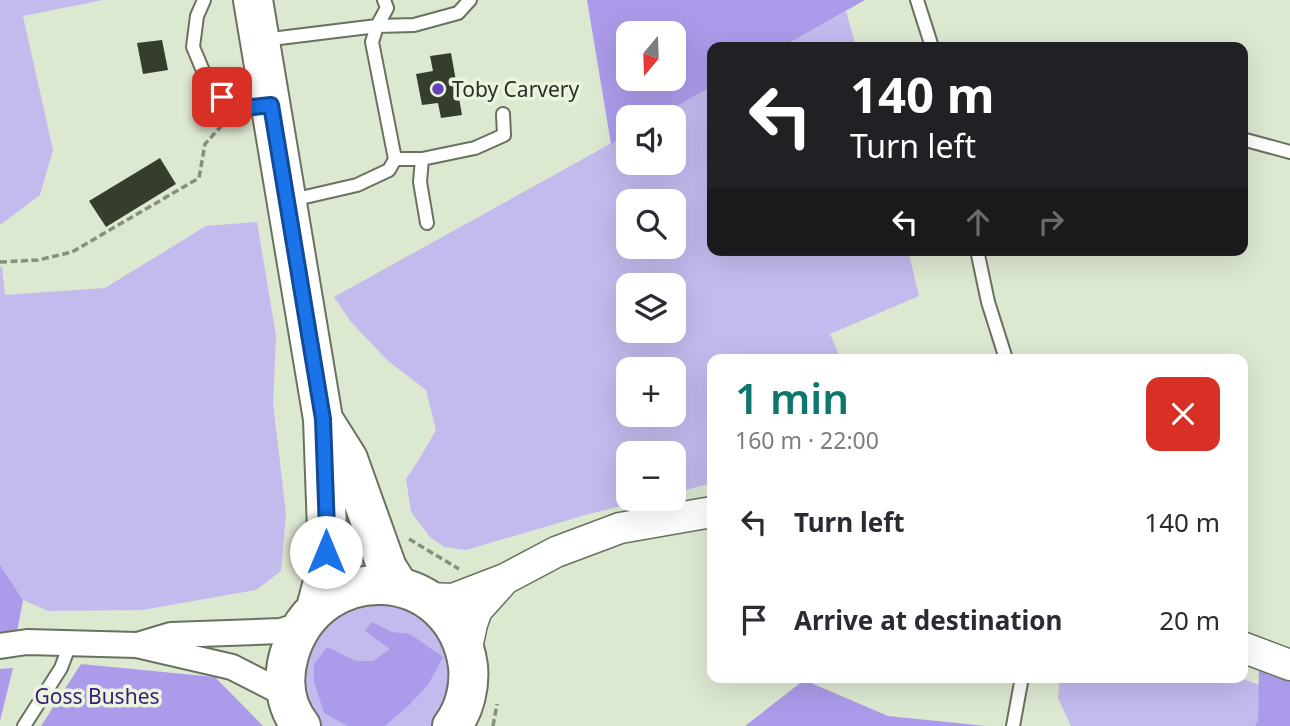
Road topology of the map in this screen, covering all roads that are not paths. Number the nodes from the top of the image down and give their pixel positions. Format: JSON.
{"nodes":[{"id":1,"x":204,"y":0,"type":"edge"},
{"id":2,"x":253,"y":0,"type":"edge"},
{"id":3,"x":384,"y":0,"type":"edge"},
{"id":4,"x":470,"y":0,"type":"edge"},
{"id":5,"x":917,"y":0,"type":"edge"},
{"id":6,"x":377,"y":26,"type":"junction"},
{"id":7,"x":260,"y":40,"type":"junction"},
{"id":8,"x":930,"y":42,"type":"edge"},
{"id":9,"x":252,"y":107,"type":"junction"},
{"id":10,"x":503,"y":114,"type":"dead end"},
{"id":11,"x":1248,"y":141,"type":"edge"},
{"id":12,"x":1290,"y":152,"type":"edge"},
{"id":13,"x":395,"y":159,"type":"junction"},
{"id":14,"x":422,"y":159,"type":"junction"},
{"id":15,"x":287,"y":201,"type":"junction"},
{"id":16,"x":427,"y":223,"type":"dead end"},
{"id":17,"x":978,"y":256,"type":"edge"},
{"id":18,"x":1004,"y":354,"type":"edge"},
{"id":19,"x":323,"y":419,"type":"junction"},
{"id":20,"x":707,"y":513,"type":"edge"},
{"id":21,"x":505,"y":579,"type":"junction"},
{"id":22,"x":412,"y":592,"type":"junction"},
{"id":23,"x":309,"y":616,"type":"junction"},
{"id":24,"x":70,"y":644,"type":"junction"},
{"id":25,"x":137,"y":645,"type":"junction"},
{"id":26,"x":0,"y":646,"type":"edge"},
{"id":27,"x":1248,"y":649,"type":"edge"},
{"id":28,"x":466,"y":653,"type":"junction"},
{"id":29,"x":1290,"y":665,"type":"edge"},
{"id":30,"x":1021,"y":683,"type":"edge"},
{"id":31,"x":285,"y":692,"type":"junction"},
{"id":32,"x":454,"y":725,"type":"edge"},
{"id":33,"x":24,"y":726,"type":"edge"},
{"id":34,"x":300,"y":726,"type":"edge"},
{"id":35,"x":1013,"y":726,"type":"edge"}],
"edges":[{"from":1,"to":9,"type":"lane"},
{"from":2,"to":7,"type":"main road"},
{"from":3,"to":6,"type":"lane"},
{"from":4,"to":6,"type":"lane"},
{"from":5,"to":8,"type":"lane"},
{"from":6,"to":7,"type":"lane"},
{"from":6,"to":13,"type":"lane"},
{"from":7,"to":9,"type":"main road"},
{"from":9,"to":15,"type":"main road"},
{"from":10,"to":14,"type":"lane"},
{"from":11,"to":12,"type":"lane"},
{"from":13,"to":14,"type":"lane"},
{"from":13,"to":15,"type":"lane"},
{"from":14,"to":16,"type":"lane"},
{"from":15,"to":19,"type":"main road"},
{"from":17,"to":18,"type":"lane"},
{"from":19,"to":22,"type":"main road"},
{"from":19,"to":23,"type":"main road"},
{"from":20,"to":21,"type":"street"},
{"from":21,"to":22,"type":"street"},
{"from":21,"to":28,"type":"street"},
{"from":22,"to":23,"type":"main road"},
{"from":22,"to":28,"type":"main road"},
{"from":23,"to":25,"type":"street"},
{"from":23,"to":31,"type":"main road"},
{"from":24,"to":25,"type":"street"},
{"from":24,"to":26,"type":"street"},
{"from":24,"to":33,"type":"lane"},
{"from":25,"to":31,"type":"street"},
{"from":27,"to":29,"type":"street"},
{"from":28,"to":32,"type":"main road"},
{"from":30,"to":35,"type":"lane"},
{"from":31,"to":34,"type":"main road"}]}
